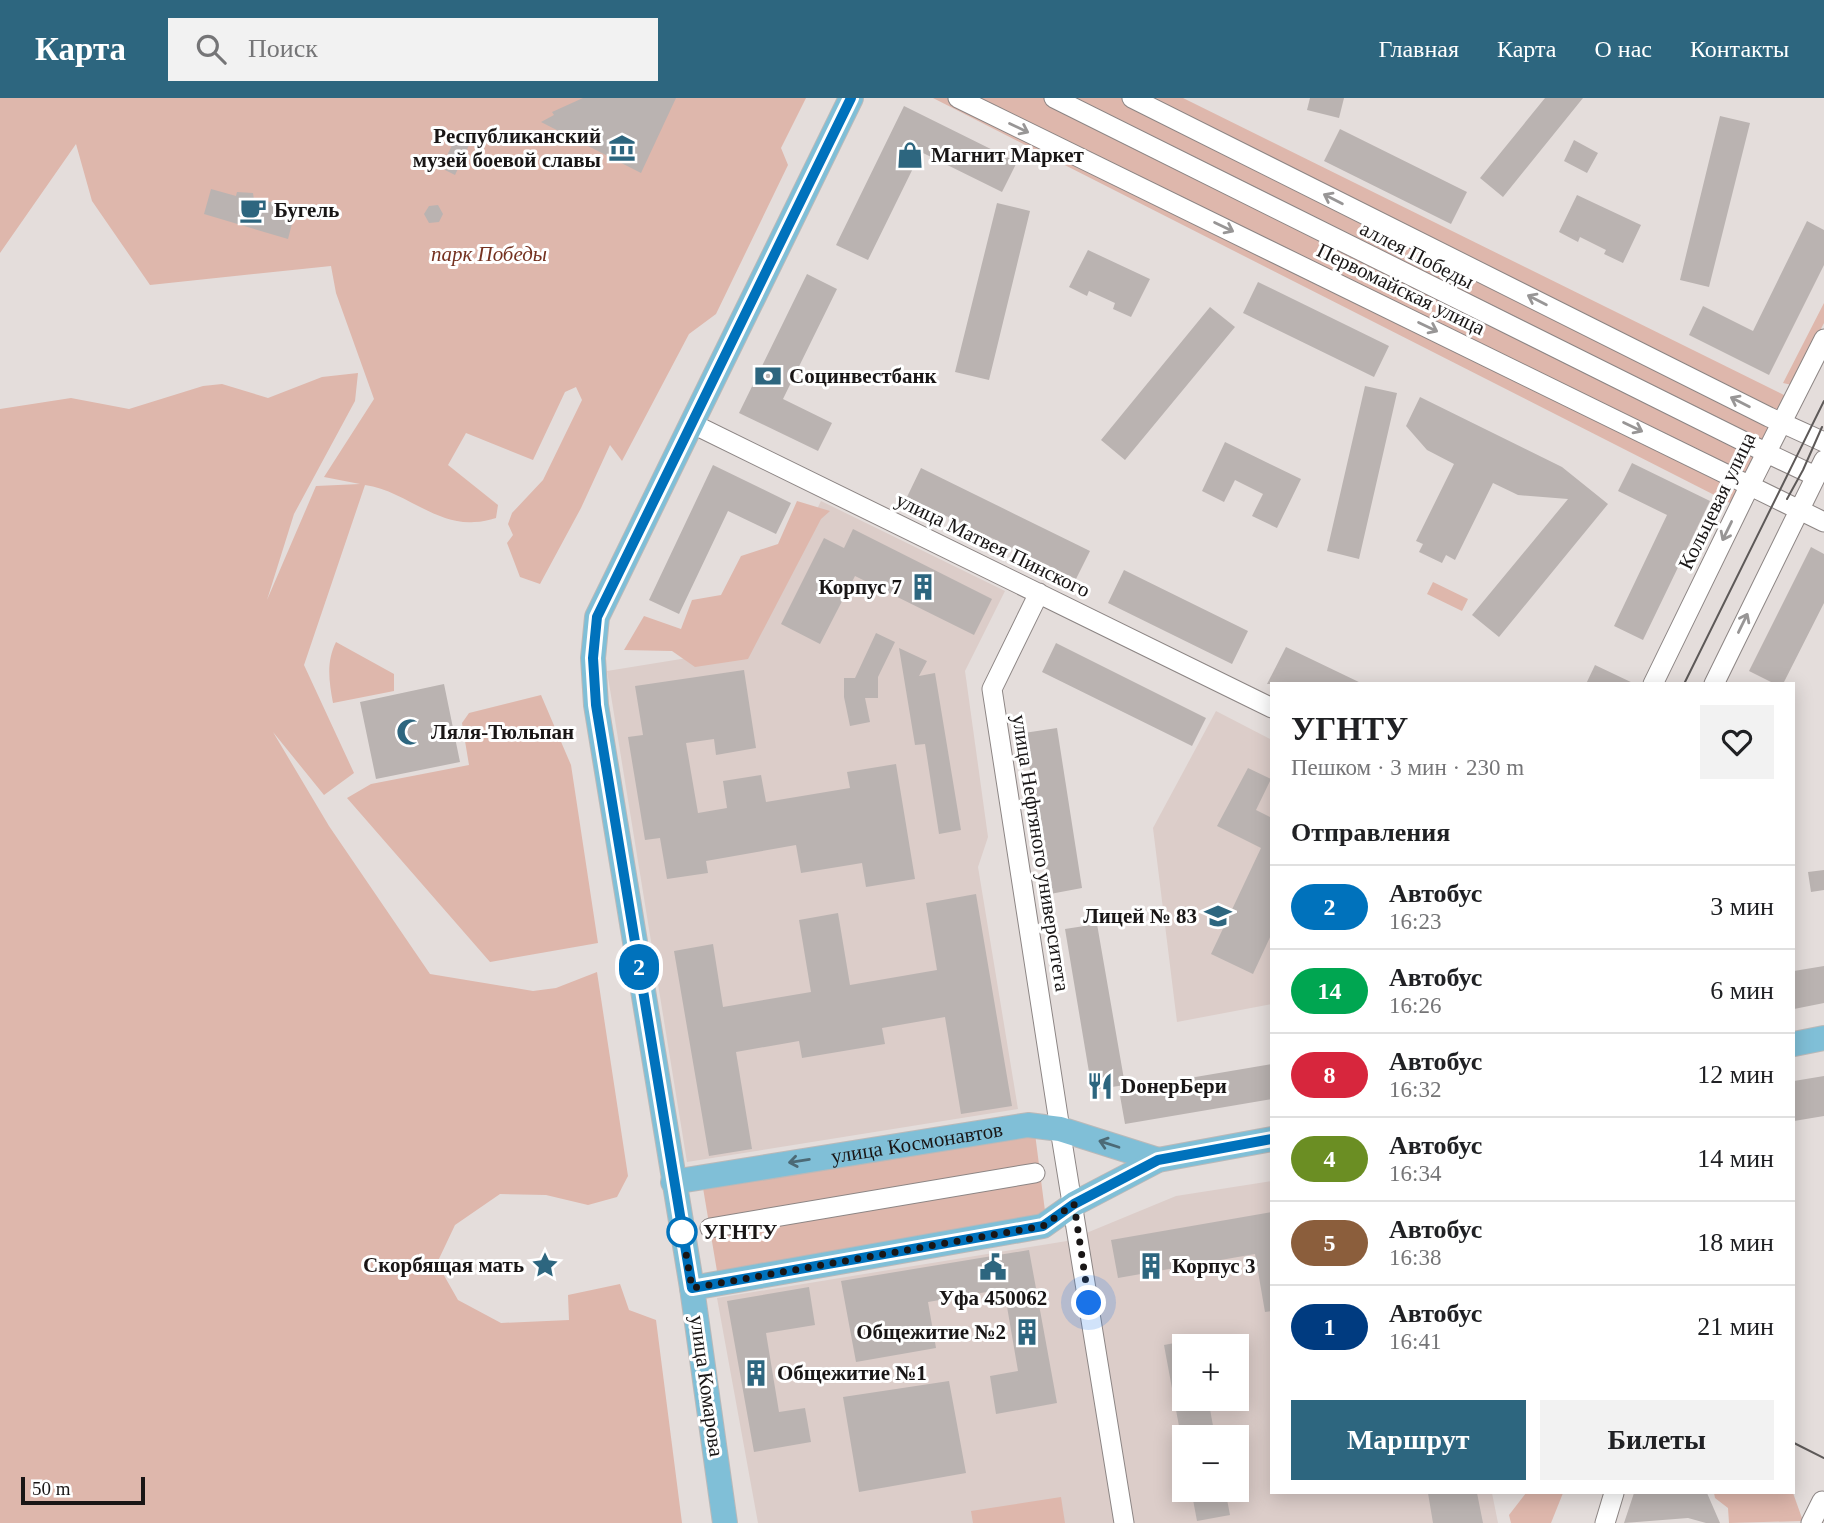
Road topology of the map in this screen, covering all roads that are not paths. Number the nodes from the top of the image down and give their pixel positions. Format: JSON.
{"nodes":[{"id":1,"x":850,"y":98,"type":"edge"},
{"id":2,"x":958,"y":98,"type":"edge"},
{"id":3,"x":1054,"y":98,"type":"edge"},
{"id":4,"x":1132,"y":98,"type":"edge"},
{"id":5,"x":1824,"y":339,"type":"edge"},
{"id":6,"x":1782,"y":423,"type":"junction"},
{"id":7,"x":693,"y":424,"type":"junction"},
{"id":8,"x":1824,"y":442,"type":"edge"},
{"id":9,"x":1817,"y":467,"type":"edge"},
{"id":10,"x":1750,"y":485,"type":"junction"},
{"id":11,"x":1798,"y":509,"type":"junction"},
{"id":12,"x":1824,"y":522,"type":"edge"},
{"id":13,"x":1039,"y":593,"type":"junction"},
{"id":14,"x":1654,"y":682,"type":"edge"},
{"id":15,"x":1715,"y":682,"type":"edge"},
{"id":16,"x":1270,"y":707,"type":"edge"},
{"id":17,"x":1824,"y":1038,"type":"edge"},
{"id":18,"x":1795,"y":1044,"type":"edge"},
{"id":19,"x":1060,"y":1129,"type":"junction"},
{"id":20,"x":1270,"y":1139,"type":"edge"},
{"id":21,"x":1158,"y":1160,"type":"junction"},
{"id":22,"x":1035,"y":1173,"type":"dead end"},
{"id":23,"x":673,"y":1182,"type":"junction"},
{"id":24,"x":1074,"y":1204,"type":"junction"},
{"id":25,"x":710,"y":1228,"type":"dead end"},
{"id":26,"x":692,"y":1288,"type":"junction"},
{"id":27,"x":1614,"y":1494,"type":"edge"},
{"id":28,"x":1823,"y":1502,"type":"edge"},
{"id":29,"x":725,"y":1523,"type":"edge"},
{"id":30,"x":1124,"y":1523,"type":"edge"},
{"id":31,"x":1605,"y":1523,"type":"edge"},
{"id":32,"x":1811,"y":1523,"type":"edge"}],
"edges":[{"from":1,"to":7,"type":"main road","name":"улица Комарова"},
{"from":2,"to":10,"type":"street","name":"Первомайская улица","one_way":true},
{"from":3,"to":9,"type":"street","name":"аллея Победы"},
{"from":6,"to":4,"type":"street","one_way":true},
{"from":5,"to":6,"type":"street","name":"Кольцевая улица"},
{"from":6,"to":8,"type":"street"},
{"from":6,"to":10,"type":"street","name":"Кольцевая улица"},
{"from":7,"to":13,"type":"street","name":"улица Матвея Пинского"},
{"from":7,"to":23,"type":"main road","name":"улица Комарова"},
{"from":9,"to":11,"type":"street"},
{"from":10,"to":11,"type":"street","name":"Первомайская улица"},
{"from":10,"to":14,"type":"street","name":"Кольцевая улица","one_way":true},
{"from":11,"to":12,"type":"street","name":"Первомайская улица"},
{"from":15,"to":11,"type":"street","one_way":true},
{"from":13,"to":16,"type":"street","name":"улица Матвея Пинского"},
{"from":13,"to":19,"type":"street","name":"улица Нефтяного университета"},
{"from":17,"to":18,"type":"main road"},
{"from":21,"to":19,"type":"main road","name":"улица Космонавтов","one_way":true},
{"from":19,"to":23,"type":"main road","name":"улица Космонавтов","one_way":true},
{"from":19,"to":24,"type":"street","name":"улица Нефтяного университета"},
{"from":20,"to":21,"type":"main road","name":"улица Космонавтов"},
{"from":21,"to":24,"type":"main road","name":"улица Космонавтов"},
{"from":22,"to":25,"type":"street"},
{"from":23,"to":26,"type":"main road","name":"улица Комарова"},
{"from":24,"to":26,"type":"main road","name":"улица Космонавтов"},
{"from":24,"to":30,"type":"street","name":"улица Нефтяного университета"},
{"from":26,"to":29,"type":"main road","name":"улица Комарова"},
{"from":27,"to":31,"type":"street"},
{"from":28,"to":32,"type":"street"}]}
